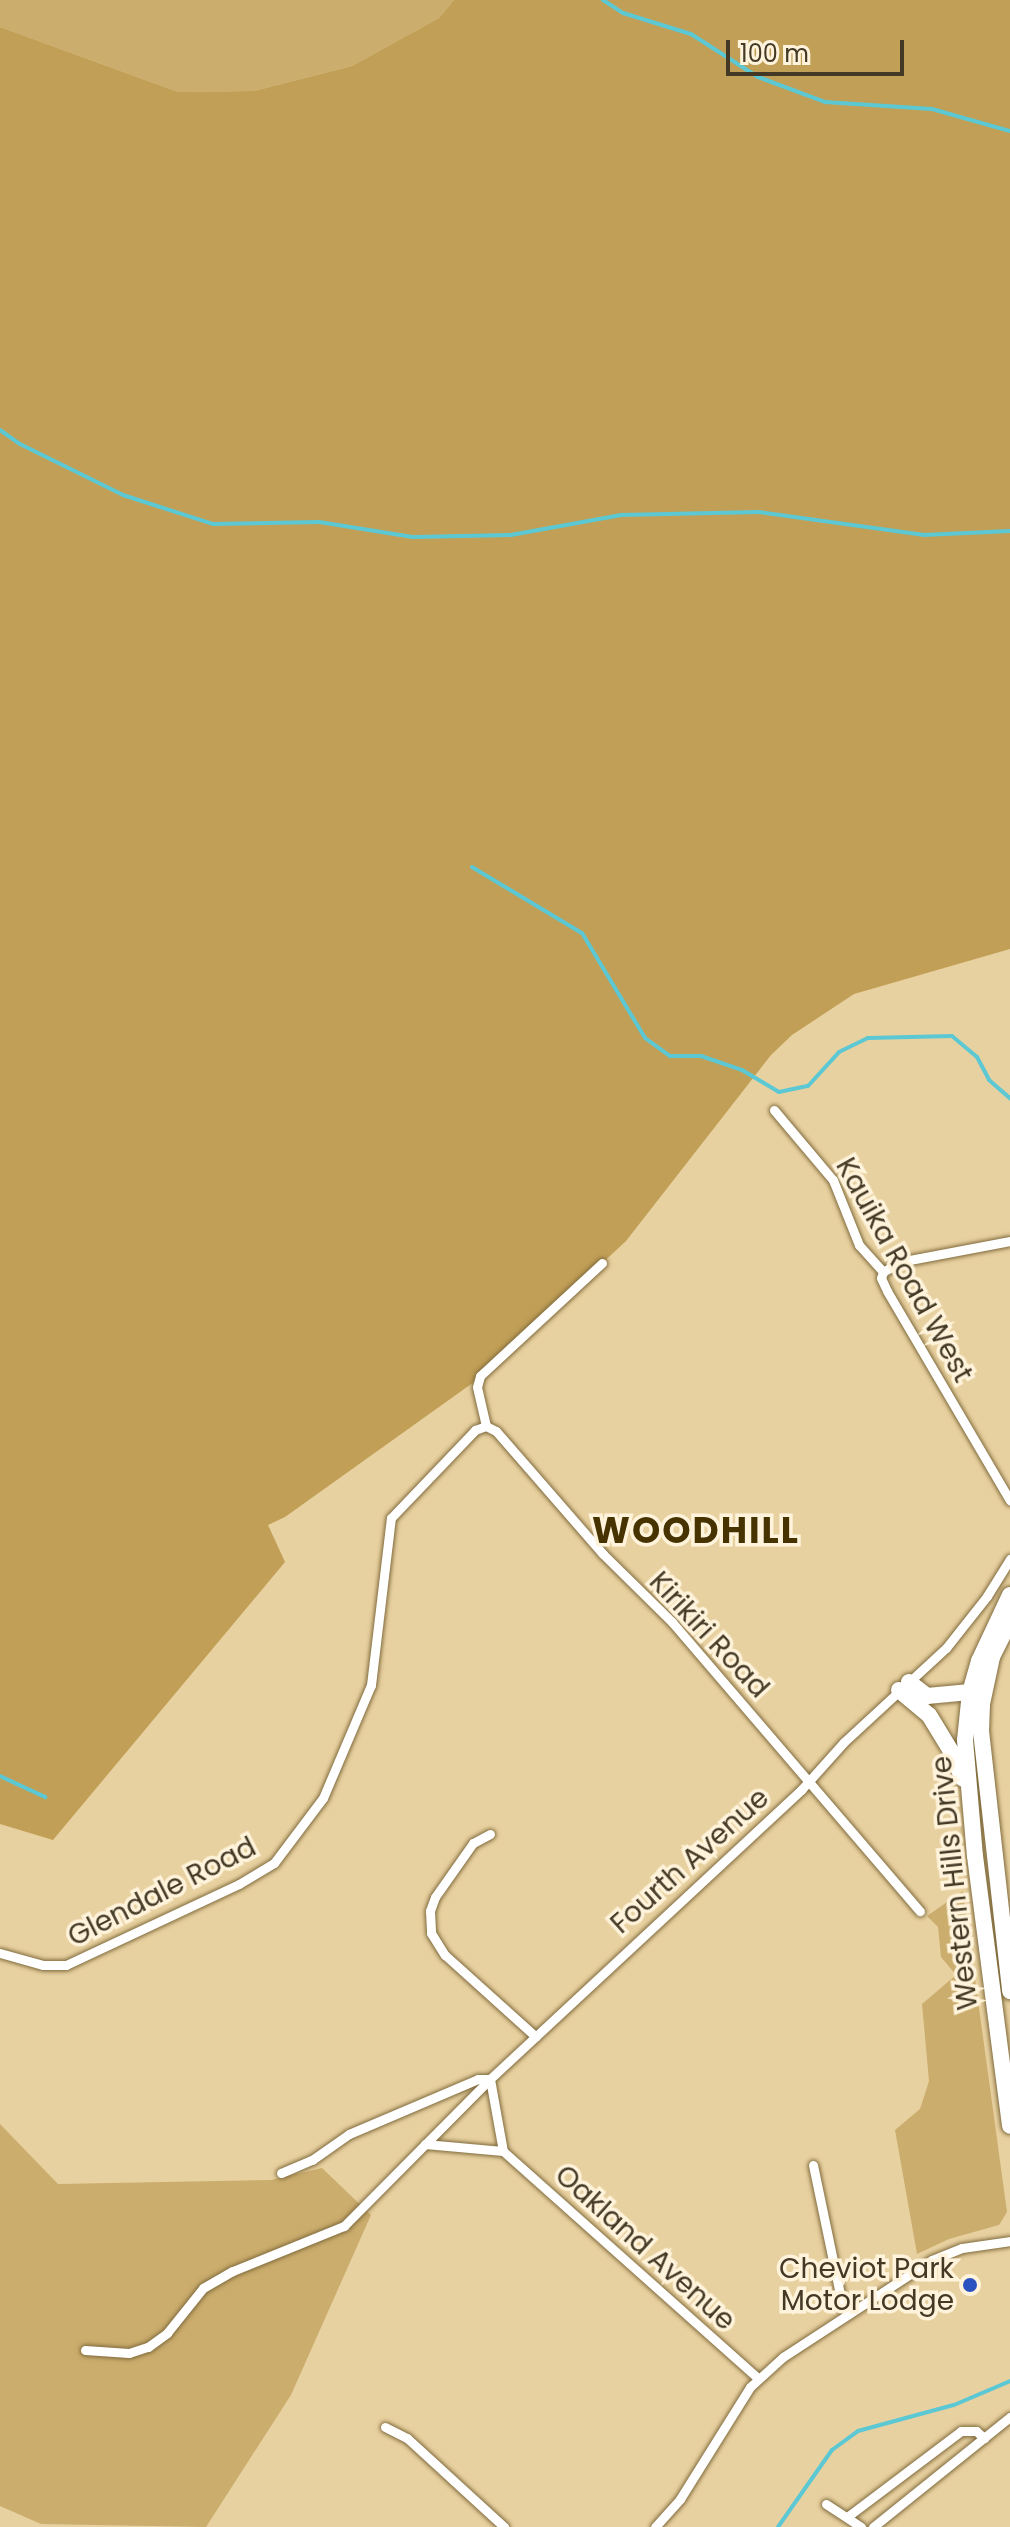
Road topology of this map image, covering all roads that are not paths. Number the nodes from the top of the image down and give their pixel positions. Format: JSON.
{"nodes":[{"id":1,"x":774,"y":1110,"type":"dead end"},
{"id":2,"x":1010,"y":1241,"type":"edge"},
{"id":3,"x":602,"y":1263,"type":"dead end"},
{"id":4,"x":883,"y":1272,"type":"junction"},
{"id":5,"x":486,"y":1426,"type":"junction"},
{"id":6,"x":1010,"y":1501,"type":"edge"},
{"id":7,"x":1010,"y":1559,"type":"edge"},
{"id":8,"x":1010,"y":1595,"type":"edge"},
{"id":9,"x":1010,"y":1621,"type":"edge"},
{"id":10,"x":904,"y":1686,"type":"junction"},
{"id":11,"x":970,"y":1692,"type":"junction"},
{"id":12,"x":809,"y":1779,"type":"junction"},
{"id":13,"x":967,"y":1787,"type":"junction"},
{"id":14,"x":490,"y":1834,"type":"dead end"},
{"id":15,"x":920,"y":1911,"type":"dead end"},
{"id":16,"x":0,"y":1953,"type":"edge"},
{"id":17,"x":1010,"y":1991,"type":"edge"},
{"id":18,"x":536,"y":2037,"type":"junction"},
{"id":19,"x":1006,"y":2062,"type":"edge"},
{"id":20,"x":490,"y":2079,"type":"junction"},
{"id":21,"x":1010,"y":2126,"type":"edge"},
{"id":22,"x":425,"y":2144,"type":"junction"},
{"id":23,"x":503,"y":2151,"type":"junction"},
{"id":24,"x":813,"y":2165,"type":"dead end"},
{"id":25,"x":281,"y":2173,"type":"dead end"},
{"id":26,"x":1010,"y":2241,"type":"edge"},
{"id":27,"x":849,"y":2314,"type":"junction"},
{"id":28,"x":85,"y":2350,"type":"dead end"},
{"id":29,"x":758,"y":2378,"type":"junction"},
{"id":30,"x":1010,"y":2417,"type":"edge"},
{"id":31,"x":385,"y":2427,"type":"dead end"},
{"id":32,"x":984,"y":2438,"type":"junction"},
{"id":33,"x":826,"y":2504,"type":"dead end"},
{"id":34,"x":847,"y":2517,"type":"junction"},
{"id":35,"x":504,"y":2527,"type":"edge"},
{"id":36,"x":655,"y":2527,"type":"edge"},
{"id":37,"x":861,"y":2527,"type":"edge"},
{"id":38,"x":873,"y":2527,"type":"edge"}],
"edges":[{"from":1,"to":4,"type":"street","name":"Kauika Road West"},
{"from":2,"to":4,"type":"street"},
{"from":3,"to":5,"type":"street"},
{"from":4,"to":6,"type":"street","name":"Kauika Road West"},
{"from":5,"to":12,"type":"street","name":"Kirikiri Road"},
{"from":5,"to":16,"type":"street","name":"Glendale Road"},
{"from":7,"to":10,"type":"street","name":"Fourth Avenue"},
{"from":8,"to":11,"type":"highway","name":"Western Hills Drive"},
{"from":9,"to":17,"type":"highway","name":"Western Hills Drive"},
{"from":10,"to":11,"type":"highway"},
{"from":10,"to":12,"type":"street","name":"Fourth Avenue"},
{"from":10,"to":13,"type":"highway"},
{"from":11,"to":13,"type":"highway","name":"Western Hills Drive"},
{"from":12,"to":15,"type":"street","name":"Kirikiri Road"},
{"from":12,"to":18,"type":"street","name":"Fourth Avenue"},
{"from":13,"to":19,"type":"highway","name":"Western Hills Drive"},
{"from":14,"to":18,"type":"street"},
{"from":18,"to":20,"type":"street","name":"Fourth Avenue"},
{"from":19,"to":21,"type":"highway","name":"Western Hills Drive"},
{"from":20,"to":22,"type":"street","name":"Fourth Avenue"},
{"from":20,"to":23,"type":"street"},
{"from":20,"to":25,"type":"street"},
{"from":22,"to":23,"type":"street"},
{"from":22,"to":28,"type":"street","name":"Fourth Avenue"},
{"from":23,"to":29,"type":"street","name":"Oakland Avenue"},
{"from":24,"to":27,"type":"street"},
{"from":26,"to":27,"type":"street"},
{"from":27,"to":29,"type":"street"},
{"from":29,"to":36,"type":"street"},
{"from":30,"to":32,"type":"street"},
{"from":31,"to":35,"type":"street"},
{"from":32,"to":34,"type":"street"},
{"from":32,"to":38,"type":"street"},
{"from":33,"to":34,"type":"street"},
{"from":34,"to":37,"type":"street"}]}
